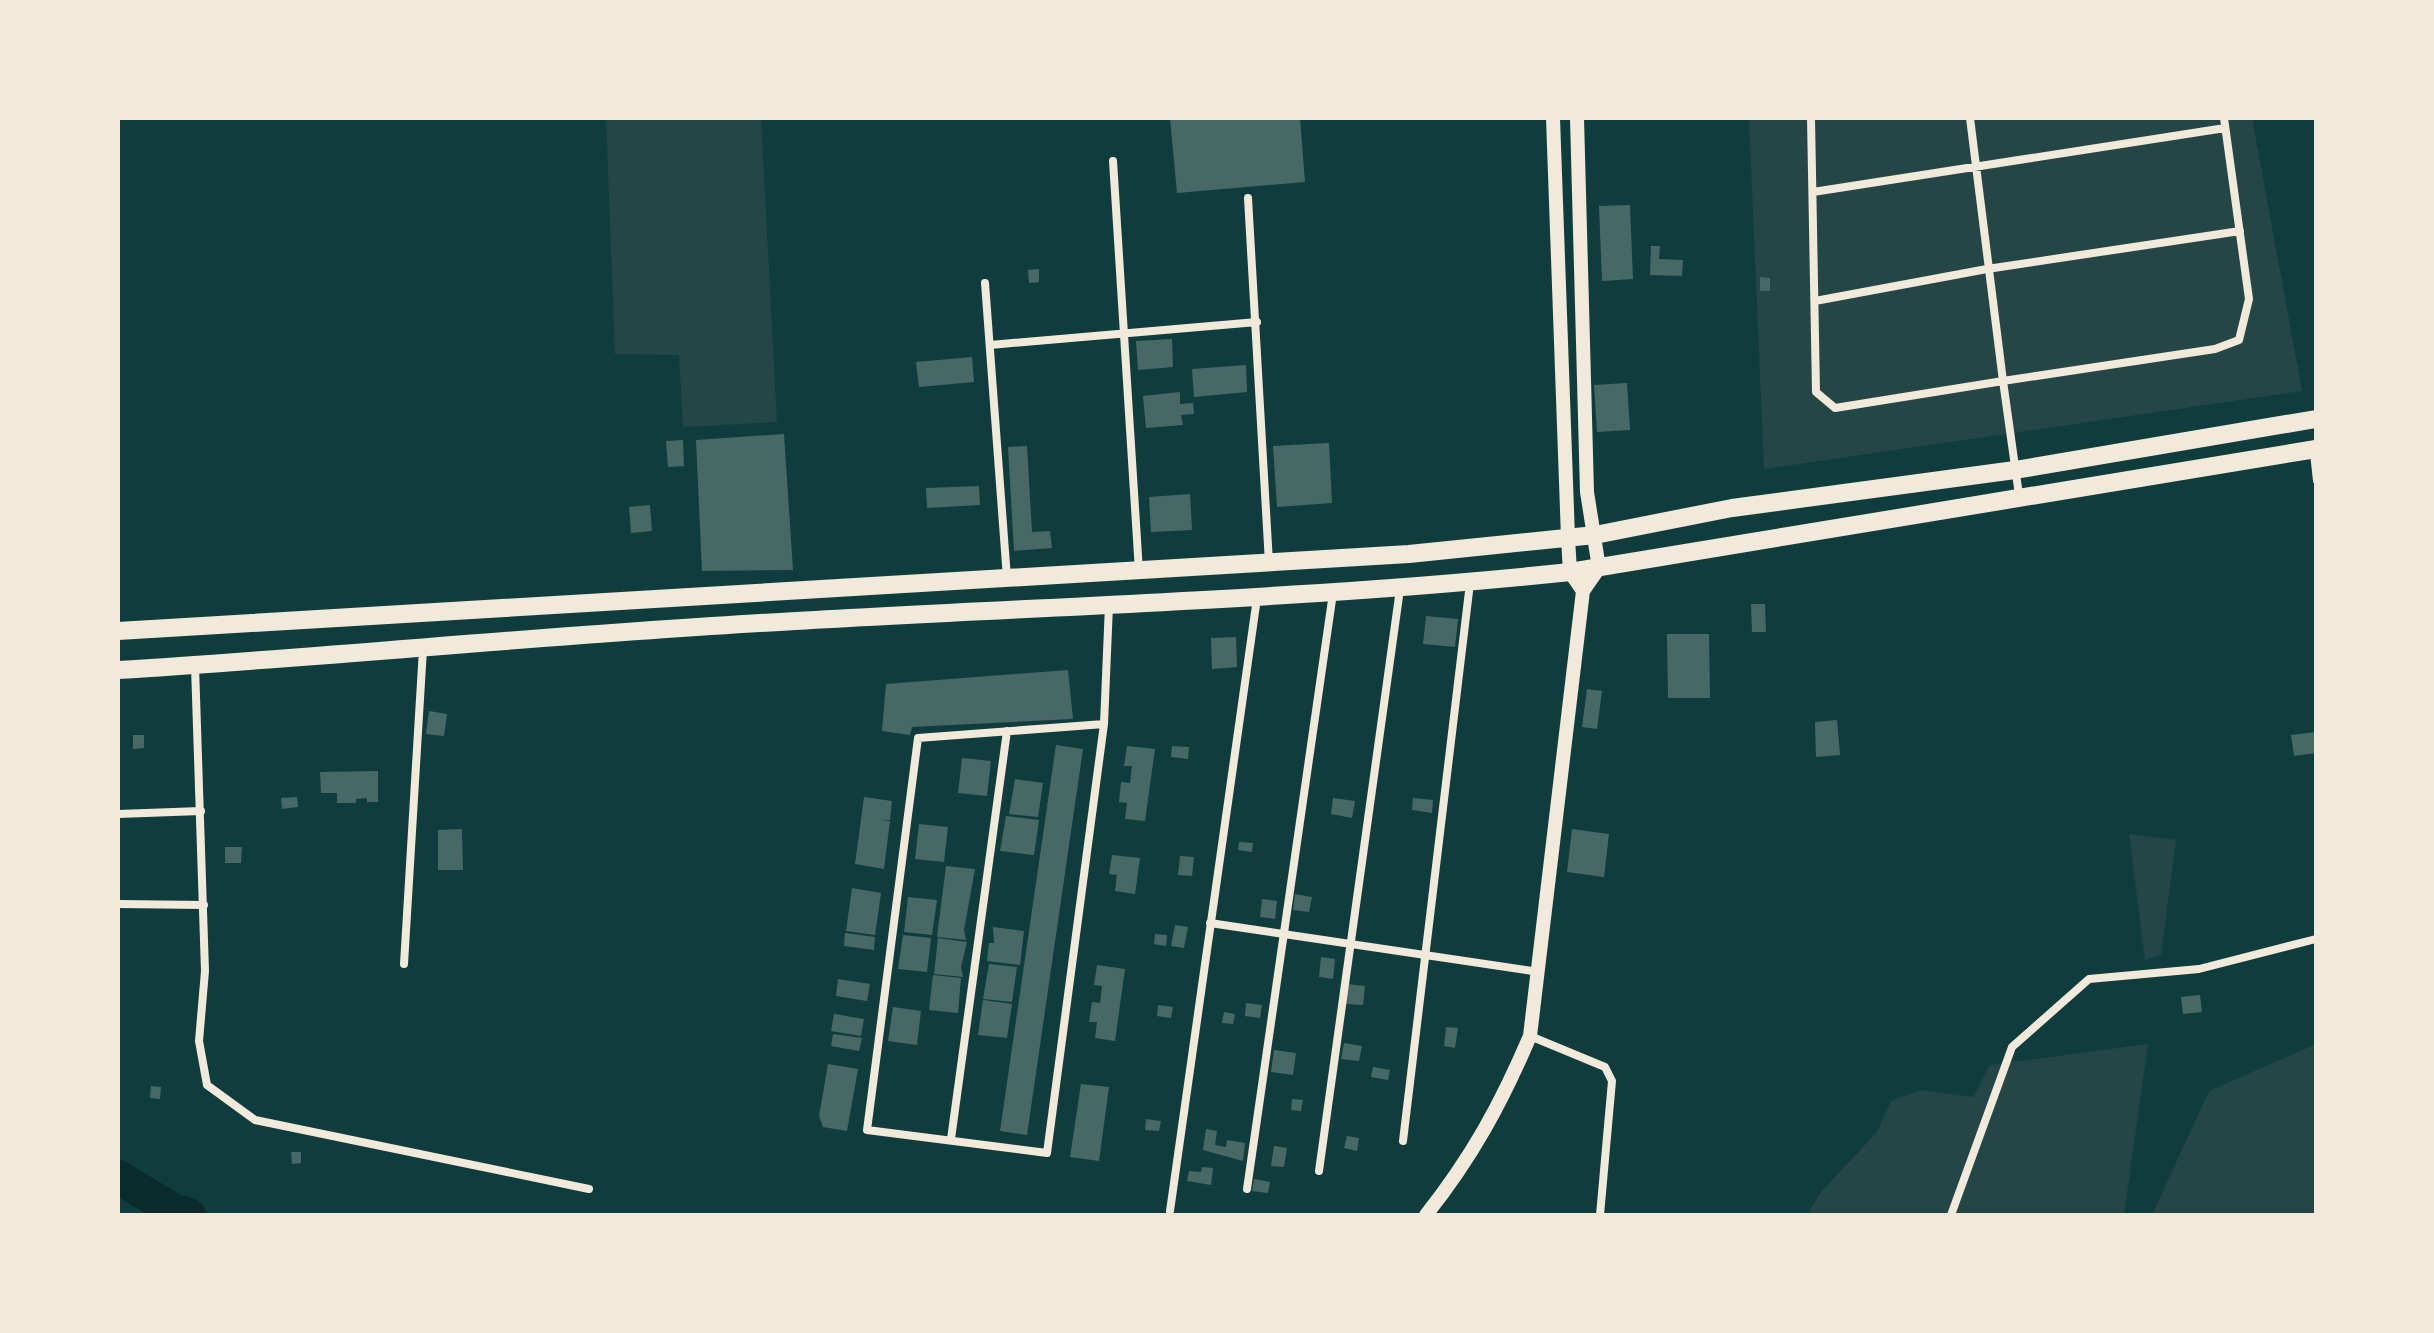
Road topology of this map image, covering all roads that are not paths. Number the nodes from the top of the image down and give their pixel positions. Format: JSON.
{"nodes":[{"id":1,"x":1553,"y":118,"type":"edge"},
{"id":2,"x":1577,"y":118,"type":"edge"},
{"id":3,"x":1811,"y":118,"type":"edge"},
{"id":4,"x":1970,"y":118,"type":"edge"},
{"id":5,"x":2225,"y":123,"type":"edge"},
{"id":6,"x":1113,"y":161,"type":"dead end"},
{"id":7,"x":1977,"y":166,"type":"junction"},
{"id":8,"x":1813,"y":192,"type":"junction"},
{"id":9,"x":1248,"y":198,"type":"dead end"},
{"id":10,"x":2240,"y":231,"type":"junction"},
{"id":11,"x":1987,"y":269,"type":"junction"},
{"id":12,"x":985,"y":283,"type":"dead end"},
{"id":13,"x":1815,"y":301,"type":"junction"},
{"id":14,"x":1257,"y":322,"type":"junction"},
{"id":15,"x":1123,"y":334,"type":"junction"},
{"id":16,"x":990,"y":345,"type":"junction"},
{"id":17,"x":2003,"y":381,"type":"junction"},
{"id":18,"x":2316,"y":419,"type":"edge"},
{"id":19,"x":2314,"y":449,"type":"edge"},
{"id":20,"x":2015,"y":470,"type":"junction"},
{"id":21,"x":2316,"y":481,"type":"edge"},
{"id":22,"x":2019,"y":495,"type":"junction"},
{"id":23,"x":1595,"y":535,"type":"junction"},
{"id":24,"x":1568,"y":538,"type":"junction"},
{"id":25,"x":1269,"y":563,"type":"junction"},
{"id":26,"x":1599,"y":568,"type":"junction"},
{"id":27,"x":1139,"y":571,"type":"junction"},
{"id":28,"x":1570,"y":572,"type":"junction"},
{"id":29,"x":1007,"y":579,"type":"junction"},
{"id":30,"x":1470,"y":583,"type":"junction"},
{"id":31,"x":1400,"y":589,"type":"junction"},
{"id":32,"x":1583,"y":591,"type":"junction"},
{"id":33,"x":1333,"y":593,"type":"junction"},
{"id":34,"x":1257,"y":597,"type":"junction"},
{"id":35,"x":629,"y":600,"type":"junction"},
{"id":36,"x":1109,"y":605,"type":"junction"},
{"id":37,"x":118,"y":631,"type":"edge"},
{"id":38,"x":631,"y":633,"type":"junction"},
{"id":39,"x":423,"y":649,"type":"junction"},
{"id":40,"x":195,"y":665,"type":"junction"},
{"id":41,"x":118,"y":670,"type":"edge"},
{"id":42,"x":1104,"y":724,"type":"junction"},
{"id":43,"x":1007,"y":731,"type":"junction"},
{"id":44,"x":201,"y":811,"type":"junction"},
{"id":45,"x":118,"y":814,"type":"edge"},
{"id":46,"x":118,"y":904,"type":"edge"},
{"id":47,"x":204,"y":905,"type":"junction"},
{"id":48,"x":1210,"y":923,"type":"junction"},
{"id":49,"x":1282,"y":934,"type":"junction"},
{"id":50,"x":2316,"y":939,"type":"edge"},
{"id":51,"x":1351,"y":944,"type":"junction"},
{"id":52,"x":1424,"y":955,"type":"junction"},
{"id":53,"x":404,"y":964,"type":"dead end"},
{"id":54,"x":1540,"y":972,"type":"junction"},
{"id":55,"x":1530,"y":1036,"type":"junction"},
{"id":56,"x":951,"y":1139,"type":"junction"},
{"id":57,"x":1403,"y":1141,"type":"dead end"},
{"id":58,"x":1319,"y":1171,"type":"dead end"},
{"id":59,"x":589,"y":1189,"type":"dead end"},
{"id":60,"x":1247,"y":1189,"type":"dead end"},
{"id":61,"x":1170,"y":1211,"type":"dead end"},
{"id":62,"x":1426,"y":1215,"type":"edge"},
{"id":63,"x":1600,"y":1215,"type":"edge"},
{"id":64,"x":1951,"y":1215,"type":"edge"}],
"edges":[{"from":1,"to":24,"type":"street"},
{"from":2,"to":23,"type":"street"},
{"from":3,"to":8,"type":"street"},
{"from":4,"to":7,"type":"street"},
{"from":5,"to":7,"type":"street"},
{"from":5,"to":10,"type":"street"},
{"from":6,"to":15,"type":"street"},
{"from":7,"to":8,"type":"street"},
{"from":7,"to":11,"type":"street"},
{"from":8,"to":13,"type":"street"},
{"from":9,"to":14,"type":"street"},
{"from":10,"to":11,"type":"street"},
{"from":10,"to":17,"type":"street"},
{"from":11,"to":13,"type":"street"},
{"from":11,"to":17,"type":"street"},
{"from":12,"to":16,"type":"street"},
{"from":13,"to":17,"type":"street"},
{"from":14,"to":15,"type":"street"},
{"from":14,"to":25,"type":"street"},
{"from":15,"to":16,"type":"street"},
{"from":15,"to":27,"type":"street"},
{"from":16,"to":29,"type":"street"},
{"from":17,"to":20,"type":"street"},
{"from":18,"to":20,"type":"main road"},
{"from":19,"to":21,"type":"lane"},
{"from":19,"to":22,"type":"main road"},
{"from":20,"to":22,"type":"street"},
{"from":20,"to":23,"type":"main road"},
{"from":22,"to":26,"type":"main road"},
{"from":23,"to":24,"type":"main road"},
{"from":23,"to":26,"type":"street"},
{"from":24,"to":25,"type":"main road"},
{"from":24,"to":28,"type":"street"},
{"from":25,"to":27,"type":"main road"},
{"from":26,"to":28,"type":"main road"},
{"from":26,"to":32,"type":"street"},
{"from":27,"to":29,"type":"main road"},
{"from":28,"to":30,"type":"main road"},
{"from":28,"to":32,"type":"street"},
{"from":29,"to":35,"type":"main road"},
{"from":30,"to":31,"type":"main road"},
{"from":30,"to":52,"type":"street"},
{"from":31,"to":33,"type":"main road"},
{"from":31,"to":51,"type":"street"},
{"from":32,"to":54,"type":"street"},
{"from":33,"to":34,"type":"main road"},
{"from":33,"to":49,"type":"street"},
{"from":34,"to":36,"type":"main road"},
{"from":34,"to":48,"type":"street"},
{"from":35,"to":37,"type":"main road"},
{"from":35,"to":38,"type":"main road"},
{"from":36,"to":38,"type":"main road"},
{"from":36,"to":42,"type":"street"},
{"from":38,"to":39,"type":"main road"},
{"from":39,"to":40,"type":"main road"},
{"from":39,"to":53,"type":"street"},
{"from":40,"to":41,"type":"main road"},
{"from":40,"to":44,"type":"street"},
{"from":42,"to":43,"type":"street"},
{"from":42,"to":56,"type":"street"},
{"from":43,"to":56,"type":"street"},
{"from":43,"to":56,"type":"street"},
{"from":44,"to":45,"type":"street"},
{"from":44,"to":47,"type":"street"},
{"from":46,"to":47,"type":"street"},
{"from":47,"to":59,"type":"street"},
{"from":48,"to":49,"type":"street"},
{"from":48,"to":61,"type":"street"},
{"from":49,"to":51,"type":"street"},
{"from":49,"to":60,"type":"street"},
{"from":50,"to":64,"type":"street"},
{"from":51,"to":52,"type":"street"},
{"from":51,"to":58,"type":"street"},
{"from":52,"to":54,"type":"street"},
{"from":52,"to":57,"type":"street"},
{"from":54,"to":55,"type":"street"},
{"from":55,"to":62,"type":"street"},
{"from":55,"to":63,"type":"street"}]}
